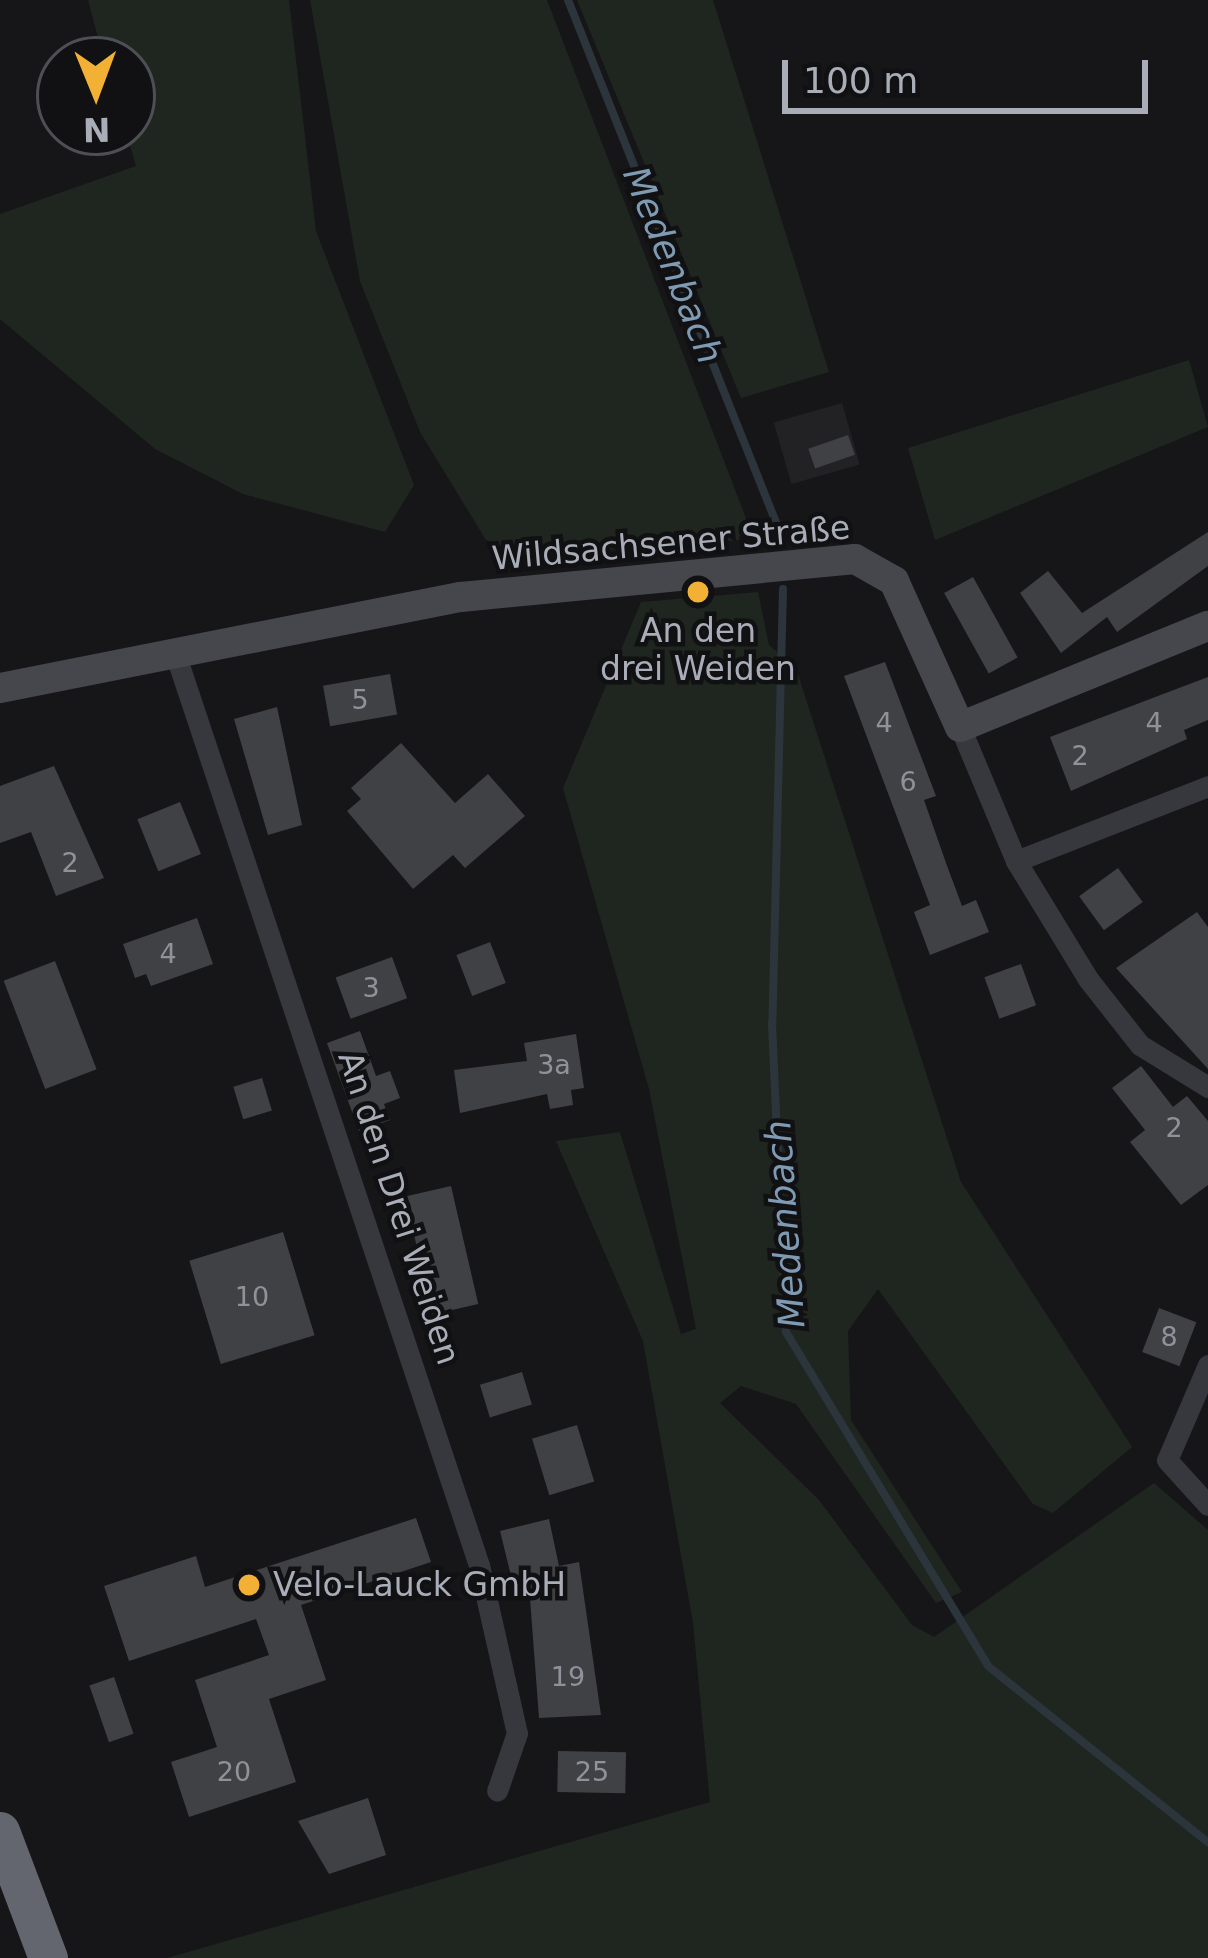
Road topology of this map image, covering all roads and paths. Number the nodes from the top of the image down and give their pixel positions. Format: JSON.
{"nodes":[{"id":1,"x":1208,"y":626,"type":"edge"},
{"id":2,"x":175,"y":652,"type":"junction"},
{"id":3,"x":0,"y":688,"type":"edge"},
{"id":4,"x":960,"y":727,"type":"junction"},
{"id":5,"x":1208,"y":786,"type":"edge"},
{"id":6,"x":1016,"y":860,"type":"junction"},
{"id":7,"x":1208,"y":1087,"type":"edge"},
{"id":8,"x":1208,"y":1365,"type":"edge"},
{"id":9,"x":1208,"y":1504,"type":"edge"},
{"id":10,"x":497,"y":1791,"type":"dead end"},
{"id":11,"x":0,"y":1831,"type":"edge"},
{"id":12,"x":48,"y":1958,"type":"edge"}],
"edges":[{"from":1,"to":4,"type":"main road"},
{"from":2,"to":3,"type":"main road","name":"Wildsachsener Straße"},
{"from":2,"to":4,"type":"main road","name":"Wildsachsener Straße"},
{"from":2,"to":10,"type":"street","name":"An den Drei Weiden"},
{"from":4,"to":6,"type":"street","name":"Wildsachsener Straße"},
{"from":5,"to":6,"type":"street"},
{"from":6,"to":7,"type":"street","name":"Wildsachsener Straße"},
{"from":8,"to":9,"type":"street"},
{"from":11,"to":12,"type":"highway"}]}
